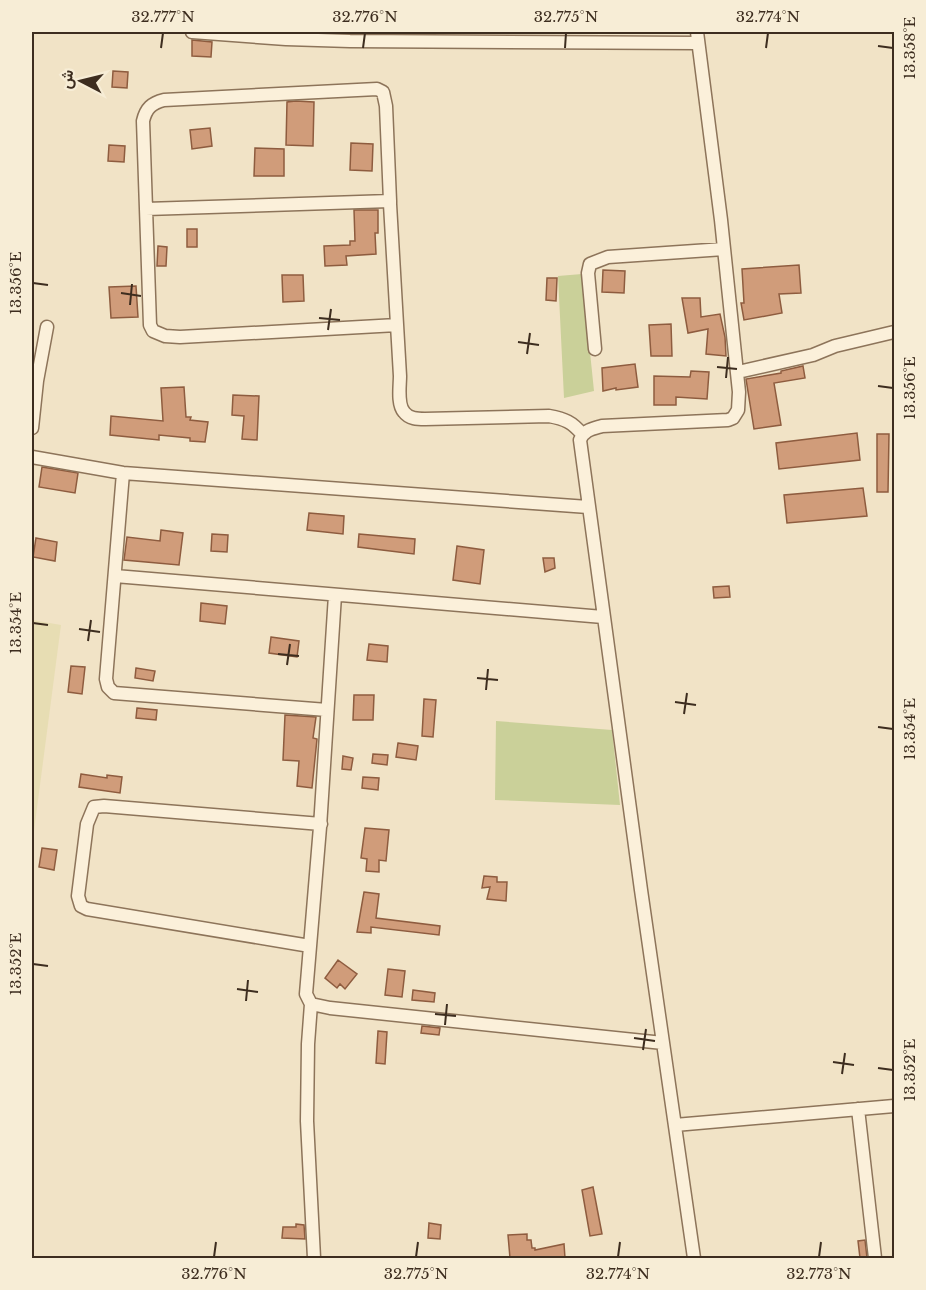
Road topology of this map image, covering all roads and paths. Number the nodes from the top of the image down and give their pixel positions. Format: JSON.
{"nodes":[{"id":1,"x":192,"y":32,"type":"edge"},
{"id":2,"x":698,"y":37,"type":"edge"},
{"id":3,"x":390,"y":201,"type":"junction"},
{"id":4,"x":147,"y":209,"type":"junction"},
{"id":5,"x":724,"y":249,"type":"junction"},
{"id":6,"x":397,"y":325,"type":"junction"},
{"id":7,"x":47,"y":327,"type":"dead end"},
{"id":8,"x":894,"y":332,"type":"edge"},
{"id":9,"x":595,"y":349,"type":"dead end"},
{"id":10,"x":738,"y":372,"type":"junction"},
{"id":11,"x":32,"y":428,"type":"edge"},
{"id":12,"x":582,"y":434,"type":"junction"},
{"id":13,"x":32,"y":461,"type":"edge"},
{"id":14,"x":123,"y":473,"type":"junction"},
{"id":15,"x":588,"y":507,"type":"junction"},
{"id":16,"x":115,"y":576,"type":"junction"},
{"id":17,"x":335,"y":595,"type":"junction"},
{"id":18,"x":603,"y":617,"type":"junction"},
{"id":19,"x":327,"y":710,"type":"junction"},
{"id":20,"x":321,"y":824,"type":"junction"},
{"id":21,"x":310,"y":946,"type":"junction"},
{"id":22,"x":310,"y":1004,"type":"junction"},
{"id":23,"x":663,"y":1043,"type":"junction"},
{"id":24,"x":894,"y":1106,"type":"edge"},
{"id":25,"x":858,"y":1109,"type":"junction"},
{"id":26,"x":675,"y":1125,"type":"junction"},
{"id":27,"x":314,"y":1258,"type":"edge"},
{"id":28,"x":694,"y":1258,"type":"edge"},
{"id":29,"x":875,"y":1258,"type":"edge"}],
"edges":[{"from":1,"to":2,"type":"street"},
{"from":2,"to":5,"type":"street"},
{"from":3,"to":4,"type":"street"},
{"from":3,"to":4,"type":"street"},
{"from":3,"to":6,"type":"street"},
{"from":4,"to":6,"type":"street"},
{"from":5,"to":9,"type":"street"},
{"from":5,"to":10,"type":"street"},
{"from":6,"to":12,"type":"street"},
{"from":7,"to":11,"type":"street"},
{"from":8,"to":10,"type":"street"},
{"from":10,"to":12,"type":"street"},
{"from":12,"to":15,"type":"street"},
{"from":13,"to":14,"type":"street"},
{"from":14,"to":15,"type":"street"},
{"from":14,"to":16,"type":"street"},
{"from":15,"to":18,"type":"street"},
{"from":16,"to":17,"type":"street"},
{"from":16,"to":19,"type":"street"},
{"from":17,"to":18,"type":"street"},
{"from":17,"to":19,"type":"street"},
{"from":18,"to":23,"type":"street"},
{"from":19,"to":20,"type":"street"},
{"from":20,"to":21,"type":"street"},
{"from":20,"to":21,"type":"street"},
{"from":21,"to":22,"type":"street"},
{"from":22,"to":23,"type":"street"},
{"from":22,"to":27,"type":"street"},
{"from":23,"to":26,"type":"street"},
{"from":24,"to":25,"type":"street"},
{"from":25,"to":26,"type":"street"},
{"from":25,"to":29,"type":"street"},
{"from":26,"to":28,"type":"street"}]}
